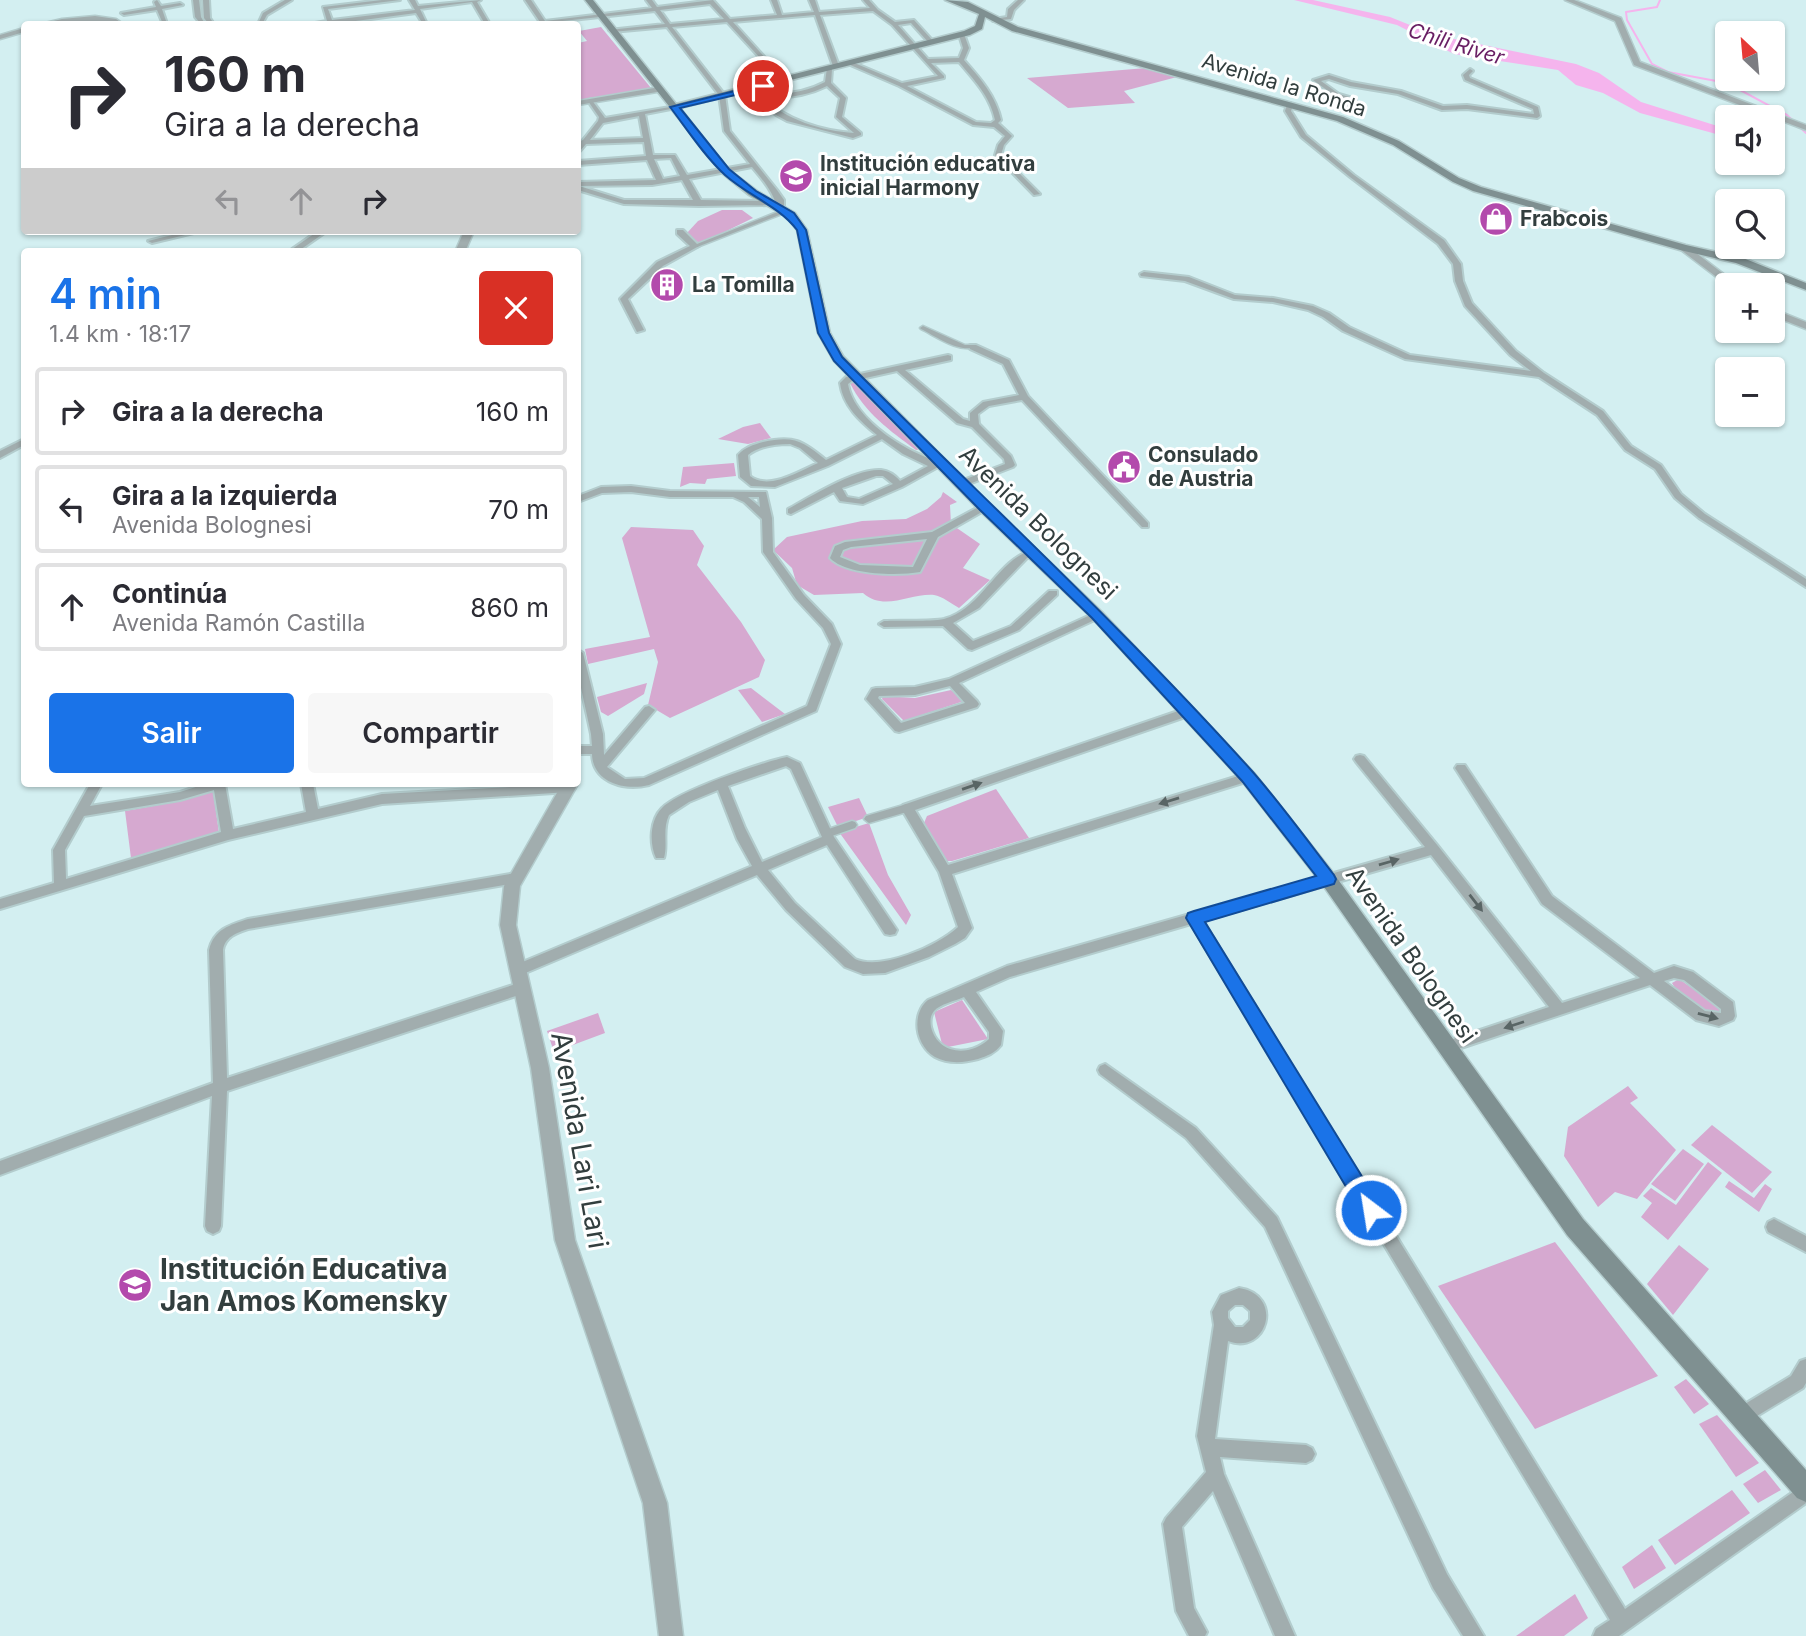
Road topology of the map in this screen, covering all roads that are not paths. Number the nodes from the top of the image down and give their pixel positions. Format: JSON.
{"nodes":[{"id":1,"x":157,"y":0,"type":"edge"},
{"id":2,"x":196,"y":0,"type":"edge"},
{"id":3,"x":206,"y":0,"type":"edge"},
{"id":4,"x":289,"y":0,"type":"edge"},
{"id":5,"x":397,"y":0,"type":"edge"},
{"id":6,"x":412,"y":0,"type":"edge"},
{"id":7,"x":474,"y":0,"type":"edge"},
{"id":8,"x":528,"y":0,"type":"edge"},
{"id":9,"x":590,"y":0,"type":"edge"},
{"id":10,"x":649,"y":0,"type":"edge"},
{"id":11,"x":774,"y":0,"type":"edge"},
{"id":12,"x":812,"y":0,"type":"edge"},
{"id":13,"x":866,"y":0,"type":"edge"},
{"id":14,"x":949,"y":0,"type":"edge"},
{"id":15,"x":1021,"y":0,"type":"edge"},
{"id":16,"x":1568,"y":0,"type":"edge"},
{"id":17,"x":383,"y":1,"type":"edge"},
{"id":18,"x":711,"y":1,"type":"edge"},
{"id":19,"x":123,"y":5,"type":"dead end"},
{"id":20,"x":180,"y":5,"type":"dead end"},
{"id":21,"x":159,"y":8,"type":"junction"},
{"id":22,"x":417,"y":9,"type":"junction"},
{"id":23,"x":656,"y":9,"type":"junction"},
{"id":24,"x":873,"y":9,"type":"junction"},
{"id":25,"x":124,"y":13,"type":"junction"},
{"id":26,"x":389,"y":15,"type":"junction"},
{"id":27,"x":816,"y":15,"type":"junction"},
{"id":28,"x":601,"y":16,"type":"junction"},
{"id":29,"x":780,"y":17,"type":"junction"},
{"id":30,"x":981,"y":18,"type":"junction"},
{"id":31,"x":995,"y":20,"type":"junction"},
{"id":32,"x":65,"y":21,"type":"edge"},
{"id":33,"x":98,"y":21,"type":"edge"},
{"id":34,"x":120,"y":21,"type":"edge"},
{"id":35,"x":163,"y":21,"type":"edge"},
{"id":36,"x":201,"y":21,"type":"edge"},
{"id":37,"x":210,"y":21,"type":"edge"},
{"id":38,"x":262,"y":21,"type":"edge"},
{"id":39,"x":330,"y":21,"type":"edge"},
{"id":40,"x":346,"y":21,"type":"edge"},
{"id":41,"x":392,"y":21,"type":"edge"},
{"id":42,"x":423,"y":21,"type":"edge"},
{"id":43,"x":485,"y":21,"type":"edge"},
{"id":44,"x":542,"y":21,"type":"edge"},
{"id":45,"x":565,"y":21,"type":"edge"},
{"id":46,"x":730,"y":21,"type":"junction"},
{"id":47,"x":894,"y":24,"type":"junction"},
{"id":48,"x":669,"y":26,"type":"junction"},
{"id":49,"x":612,"y":30,"type":"junction"},
{"id":50,"x":21,"y":31,"type":"edge"},
{"id":51,"x":962,"y":35,"type":"junction"},
{"id":52,"x":0,"y":37,"type":"edge"},
{"id":53,"x":931,"y":42,"type":"junction"},
{"id":54,"x":914,"y":46,"type":"junction"},
{"id":55,"x":926,"y":61,"type":"junction"},
{"id":56,"x":961,"y":61,"type":"junction"},
{"id":57,"x":850,"y":63,"type":"junction"},
{"id":58,"x":832,"y":67,"type":"junction"},
{"id":59,"x":1470,"y":71,"type":"dead end"},
{"id":60,"x":783,"y":81,"type":"junction"},
{"id":61,"x":828,"y":83,"type":"junction"},
{"id":62,"x":901,"y":85,"type":"junction"},
{"id":63,"x":660,"y":89,"type":"junction"},
{"id":64,"x":746,"y":91,"type":"junction"},
{"id":65,"x":756,"y":94,"type":"junction"},
{"id":66,"x":723,"y":96,"type":"junction"},
{"id":67,"x":591,"y":101,"type":"junction"},
{"id":68,"x":581,"y":103,"type":"edge"},
{"id":69,"x":1290,"y":105,"type":"junction"},
{"id":70,"x":674,"y":107,"type":"junction"},
{"id":71,"x":1350,"y":110,"type":"dead end"},
{"id":72,"x":642,"y":114,"type":"junction"},
{"id":73,"x":600,"y":121,"type":"junction"},
{"id":74,"x":995,"y":123,"type":"junction"},
{"id":75,"x":1806,"y":128,"type":"edge"},
{"id":76,"x":647,"y":140,"type":"junction"},
{"id":77,"x":581,"y":142,"type":"edge"},
{"id":78,"x":650,"y":158,"type":"junction"},
{"id":79,"x":581,"y":163,"type":"edge"},
{"id":80,"x":754,"y":165,"type":"junction"},
{"id":81,"x":725,"y":171,"type":"junction"},
{"id":82,"x":684,"y":178,"type":"junction"},
{"id":83,"x":660,"y":181,"type":"junction"},
{"id":84,"x":581,"y":186,"type":"edge"},
{"id":85,"x":581,"y":187,"type":"edge"},
{"id":86,"x":1037,"y":194,"type":"dead end"},
{"id":87,"x":699,"y":204,"type":"junction"},
{"id":88,"x":779,"y":208,"type":"junction"},
{"id":89,"x":680,"y":232,"type":"dead end"},
{"id":90,"x":180,"y":235,"type":"edge"},
{"id":91,"x":317,"y":235,"type":"edge"},
{"id":92,"x":152,"y":241,"type":"dead end"},
{"id":93,"x":695,"y":246,"type":"junction"},
{"id":94,"x":298,"y":248,"type":"edge"},
{"id":95,"x":1684,"y":248,"type":"junction"},
{"id":96,"x":1715,"y":255,"type":"joint"},
{"id":97,"x":1735,"y":259,"type":"edge"},
{"id":98,"x":1704,"y":262,"type":"junction"},
{"id":99,"x":1718,"y":273,"type":"edge"},
{"id":100,"x":1144,"y":274,"type":"dead end"},
{"id":101,"x":1806,"y":287,"type":"edge"},
{"id":102,"x":1785,"y":317,"type":"edge"},
{"id":103,"x":1806,"y":326,"type":"edge"},
{"id":104,"x":923,"y":328,"type":"dead end"},
{"id":105,"x":640,"y":330,"type":"dead end"},
{"id":106,"x":972,"y":347,"type":"joint"},
{"id":107,"x":948,"y":358,"type":"dead end"},
{"id":108,"x":899,"y":369,"type":"junction"},
{"id":109,"x":1541,"y":375,"type":"junction"},
{"id":110,"x":857,"y":377,"type":"junction"},
{"id":111,"x":1024,"y":397,"type":"junction"},
{"id":112,"x":975,"y":425,"type":"junction"},
{"id":113,"x":882,"y":436,"type":"junction"},
{"id":114,"x":21,"y":444,"type":"edge"},
{"id":115,"x":0,"y":455,"type":"edge"},
{"id":116,"x":825,"y":464,"type":"junction"},
{"id":117,"x":938,"y":466,"type":"junction"},
{"id":118,"x":961,"y":484,"type":"junction"},
{"id":119,"x":772,"y":485,"type":"junction"},
{"id":120,"x":899,"y":485,"type":"junction"},
{"id":121,"x":837,"y":488,"type":"junction"},
{"id":122,"x":735,"y":494,"type":"junction"},
{"id":123,"x":763,"y":494,"type":"junction"},
{"id":124,"x":581,"y":498,"type":"edge"},
{"id":125,"x":984,"y":507,"type":"junction"},
{"id":126,"x":791,"y":511,"type":"dead end"},
{"id":127,"x":767,"y":518,"type":"junction"},
{"id":128,"x":1145,"y":525,"type":"dead end"},
{"id":129,"x":934,"y":536,"type":"junction"},
{"id":130,"x":1032,"y":553,"type":"junction"},
{"id":131,"x":1806,"y":583,"type":"edge"},
{"id":132,"x":1054,"y":593,"type":"dead end"},
{"id":133,"x":1097,"y":615,"type":"junction"},
{"id":134,"x":946,"y":622,"type":"junction"},
{"id":135,"x":884,"y":624,"type":"dead end"},
{"id":136,"x":581,"y":666,"type":"edge"},
{"id":137,"x":952,"y":682,"type":"junction"},
{"id":138,"x":649,"y":710,"type":"dead end"},
{"id":139,"x":1187,"y":712,"type":"junction"},
{"id":140,"x":581,"y":750,"type":"edge"},
{"id":141,"x":597,"y":750,"type":"junction"},
{"id":142,"x":1360,"y":759,"type":"dead end"},
{"id":143,"x":600,"y":767,"type":"junction"},
{"id":144,"x":1461,"y":768,"type":"dead end"},
{"id":145,"x":1248,"y":777,"type":"junction"},
{"id":146,"x":722,"y":785,"type":"junction"},
{"id":147,"x":94,"y":787,"type":"edge"},
{"id":148,"x":209,"y":787,"type":"edge"},
{"id":149,"x":220,"y":787,"type":"edge"},
{"id":150,"x":307,"y":787,"type":"edge"},
{"id":151,"x":528,"y":787,"type":"edge"},
{"id":152,"x":568,"y":787,"type":"edge"},
{"id":153,"x":487,"y":788,"type":"edge"},
{"id":154,"x":403,"y":791,"type":"edge"},
{"id":155,"x":907,"y":808,"type":"junction"},
{"id":156,"x":81,"y":812,"type":"junction"},
{"id":157,"x":313,"y":815,"type":"junction"},
{"id":158,"x":869,"y":819,"type":"dead end"},
{"id":159,"x":852,"y":825,"type":"dead end"},
{"id":160,"x":228,"y":835,"type":"junction"},
{"id":161,"x":827,"y":837,"type":"junction"},
{"id":162,"x":1434,"y":849,"type":"junction"},
{"id":163,"x":660,"y":855,"type":"dead end"},
{"id":164,"x":760,"y":868,"type":"junction"},
{"id":165,"x":945,"y":872,"type":"junction"},
{"id":166,"x":516,"y":878,"type":"junction"},
{"id":167,"x":1328,"y":879,"type":"junction"},
{"id":168,"x":60,"y":886,"type":"junction"},
{"id":169,"x":1,"y":904,"type":"edge"},
{"id":170,"x":1194,"y":918,"type":"junction"},
{"id":171,"x":890,"y":930,"type":"dead end"},
{"id":172,"x":520,"y":979,"type":"junction"},
{"id":173,"x":1652,"y":979,"type":"junction"},
{"id":174,"x":967,"y":990,"type":"junction"},
{"id":175,"x":1559,"y":1010,"type":"junction"},
{"id":176,"x":1446,"y":1047,"type":"junction"},
{"id":177,"x":1105,"y":1070,"type":"dead end"},
{"id":178,"x":220,"y":1087,"type":"junction"},
{"id":179,"x":0,"y":1168,"type":"edge"},
{"id":180,"x":213,"y":1226,"type":"dead end"},
{"id":181,"x":1774,"y":1227,"type":"dead end"},
{"id":182,"x":1806,"y":1244,"type":"edge"},
{"id":183,"x":1222,"y":1324,"type":"dead end"},
{"id":184,"x":1806,"y":1367,"type":"edge"},
{"id":185,"x":1741,"y":1416,"type":"junction"},
{"id":186,"x":1209,"y":1447,"type":"junction"},
{"id":187,"x":1306,"y":1454,"type":"dead end"},
{"id":188,"x":1215,"y":1475,"type":"junction"},
{"id":189,"x":1806,"y":1491,"type":"edge"},
{"id":190,"x":1622,"y":1622,"type":"junction"},
{"id":191,"x":1197,"y":1632,"type":"dead end"},
{"id":192,"x":671,"y":1636,"type":"edge"},
{"id":193,"x":1285,"y":1636,"type":"edge"},
{"id":194,"x":1474,"y":1636,"type":"edge"},
{"id":195,"x":1603,"y":1636,"type":"edge"}],
"edges":[{"from":1,"to":21,"type":"street"},
{"from":2,"to":36,"type":"street"},
{"from":3,"to":37,"type":"street"},
{"from":4,"to":38,"type":"street"},
{"from":5,"to":17,"type":"street"},
{"from":6,"to":22,"type":"street"},
{"from":7,"to":22,"type":"street"},
{"from":7,"to":43,"type":"street"},
{"from":8,"to":44,"type":"street"},
{"from":9,"to":28,"type":"main road"},
{"from":10,"to":23,"type":"street"},
{"from":11,"to":29,"type":"street"},
{"from":12,"to":27,"type":"street"},
{"from":13,"to":24,"type":"street"},
{"from":14,"to":30,"type":"main road"},
{"from":15,"to":31,"type":"street"},
{"from":16,"to":75,"type":"street"},
{"from":17,"to":26,"type":"street"},
{"from":17,"to":39,"type":"street"},
{"from":18,"to":23,"type":"street"},
{"from":18,"to":46,"type":"street"},
{"from":19,"to":25,"type":"street"},
{"from":20,"to":21,"type":"street"},
{"from":21,"to":25,"type":"street"},
{"from":21,"to":35,"type":"street"},
{"from":22,"to":26,"type":"street"},
{"from":22,"to":42,"type":"street"},
{"from":23,"to":28,"type":"street"},
{"from":23,"to":48,"type":"street"},
{"from":24,"to":27,"type":"street"},
{"from":24,"to":47,"type":"street"},
{"from":25,"to":34,"type":"street"},
{"from":26,"to":40,"type":"street"},
{"from":26,"to":41,"type":"street"},
{"from":27,"to":29,"type":"street"},
{"from":27,"to":58,"type":"street"},
{"from":28,"to":45,"type":"street"},
{"from":28,"to":49,"type":"main road"},
{"from":29,"to":46,"type":"street"},
{"from":30,"to":31,"type":"main road"},
{"from":30,"to":51,"type":"main road"},
{"from":31,"to":69,"type":"main road","name":"Avenida la Ronda"},
{"from":32,"to":33,"type":"street"},
{"from":46,"to":48,"type":"street"},
{"from":46,"to":60,"type":"street"},
{"from":47,"to":53,"type":"street"},
{"from":47,"to":54,"type":"street"},
{"from":48,"to":49,"type":"street"},
{"from":48,"to":66,"type":"street"},
{"from":49,"to":63,"type":"main road"},
{"from":50,"to":52,"type":"street"},
{"from":51,"to":53,"type":"main road"},
{"from":51,"to":56,"type":"street"},
{"from":53,"to":54,"type":"main road"},
{"from":54,"to":55,"type":"street"},
{"from":54,"to":57,"type":"main road"},
{"from":55,"to":56,"type":"street"},
{"from":55,"to":62,"type":"street"},
{"from":56,"to":74,"type":"street"},
{"from":57,"to":58,"type":"main road"},
{"from":57,"to":62,"type":"street"},
{"from":58,"to":60,"type":"main road"},
{"from":58,"to":61,"type":"street"},
{"from":59,"to":71,"type":"street"},
{"from":60,"to":64,"type":"main road"},
{"from":61,"to":65,"type":"street"},
{"from":61,"to":65,"type":"street"},
{"from":62,"to":74,"type":"street"},
{"from":63,"to":67,"type":"street"},
{"from":63,"to":70,"type":"main road"},
{"from":64,"to":65,"type":"street"},
{"from":64,"to":66,"type":"main road"},
{"from":66,"to":70,"type":"main road"},
{"from":66,"to":80,"type":"street"},
{"from":67,"to":68,"type":"street"},
{"from":67,"to":73,"type":"street"},
{"from":69,"to":95,"type":"main road","name":"Avenida la Ronda"},
{"from":69,"to":109,"type":"street"},
{"from":70,"to":72,"type":"street"},
{"from":70,"to":81,"type":"main road"},
{"from":72,"to":73,"type":"street"},
{"from":72,"to":76,"type":"street"},
{"from":73,"to":77,"type":"street"},
{"from":74,"to":86,"type":"street"},
{"from":76,"to":77,"type":"street"},
{"from":76,"to":78,"type":"street"},
{"from":78,"to":79,"type":"street"},
{"from":78,"to":82,"type":"street"},
{"from":78,"to":83,"type":"street"},
{"from":80,"to":81,"type":"street"},
{"from":80,"to":88,"type":"street"},
{"from":81,"to":82,"type":"street"},
{"from":81,"to":88,"type":"main road"},
{"from":82,"to":83,"type":"street"},
{"from":82,"to":87,"type":"street"},
{"from":83,"to":84,"type":"street"},
{"from":85,"to":87,"type":"street"},
{"from":87,"to":88,"type":"street"},
{"from":88,"to":93,"type":"street"},
{"from":88,"to":110,"type":"main road","name":"Avenida Bolognesi"},
{"from":89,"to":93,"type":"street"},
{"from":90,"to":92,"type":"street"},
{"from":91,"to":94,"type":"street"},
{"from":93,"to":105,"type":"street"},
{"from":95,"to":96,"type":"main road","name":"Avenida la Ronda"},
{"from":95,"to":98,"type":"street"},
{"from":96,"to":98,"type":"main road"},
{"from":97,"to":101,"type":"main road","name":"Avenida la Ronda"},
{"from":98,"to":99,"type":"street"},
{"from":100,"to":109,"type":"street"},
{"from":102,"to":103,"type":"street"},
{"from":104,"to":106,"type":"street"},
{"from":106,"to":111,"type":"street"},
{"from":107,"to":108,"type":"street"},
{"from":108,"to":110,"type":"street"},
{"from":108,"to":112,"type":"street"},
{"from":109,"to":131,"type":"street"},
{"from":110,"to":113,"type":"street"},
{"from":110,"to":117,"type":"main road","name":"Avenida Bolognesi"},
{"from":111,"to":112,"type":"street"},
{"from":111,"to":128,"type":"street"},
{"from":112,"to":118,"type":"street"},
{"from":113,"to":116,"type":"street"},
{"from":113,"to":117,"type":"street"},
{"from":114,"to":115,"type":"street"},
{"from":116,"to":119,"type":"street"},
{"from":116,"to":119,"type":"street"},
{"from":117,"to":118,"type":"main road","name":"Avenida Bolognesi"},
{"from":117,"to":120,"type":"street"},
{"from":118,"to":125,"type":"main road","name":"Avenida Bolognesi"},
{"from":119,"to":123,"type":"street"},
{"from":120,"to":121,"type":"street"},
{"from":120,"to":121,"type":"street"},
{"from":121,"to":126,"type":"street"},
{"from":122,"to":123,"type":"street"},
{"from":122,"to":124,"type":"street"},
{"from":122,"to":127,"type":"street"},
{"from":123,"to":127,"type":"street"},
{"from":125,"to":129,"type":"street"},
{"from":125,"to":130,"type":"main road","name":"Avenida Bolognesi"},
{"from":127,"to":143,"type":"street"},
{"from":129,"to":129,"type":"street"},
{"from":130,"to":133,"type":"main road","name":"Avenida Bolognesi"},
{"from":130,"to":134,"type":"street"},
{"from":132,"to":134,"type":"street"},
{"from":133,"to":137,"type":"street"},
{"from":133,"to":139,"type":"main road","name":"Avenida Bolognesi"},
{"from":134,"to":135,"type":"street"},
{"from":136,"to":141,"type":"street"},
{"from":137,"to":137,"type":"street"},
{"from":138,"to":143,"type":"street"},
{"from":139,"to":145,"type":"main road","name":"Avenida Bolognesi"},
{"from":155,"to":139,"type":"street","one_way":true},
{"from":140,"to":141,"type":"street"},
{"from":141,"to":143,"type":"street"},
{"from":142,"to":162,"type":"street"},
{"from":144,"to":173,"type":"street"},
{"from":145,"to":165,"type":"street","one_way":true},
{"from":145,"to":167,"type":"main road","name":"Avenida Bolognesi"},
{"from":146,"to":161,"type":"street"},
{"from":146,"to":163,"type":"street"},
{"from":146,"to":164,"type":"street"},
{"from":147,"to":156,"type":"street"},
{"from":148,"to":156,"type":"street"},
{"from":149,"to":160,"type":"street"},
{"from":150,"to":157,"type":"street"},
{"from":151,"to":153,"type":"street"},
{"from":152,"to":166,"type":"street","name":"Avenida Lari Lari"},
{"from":153,"to":154,"type":"street"},
{"from":154,"to":157,"type":"street"},
{"from":155,"to":158,"type":"street"},
{"from":155,"to":165,"type":"street"},
{"from":156,"to":168,"type":"street"},
{"from":157,"to":160,"type":"street"},
{"from":159,"to":161,"type":"street"},
{"from":160,"to":168,"type":"street"},
{"from":161,"to":164,"type":"street"},
{"from":161,"to":171,"type":"street"},
{"from":167,"to":162,"type":"street","one_way":true},
{"from":162,"to":175,"type":"street","one_way":true},
{"from":164,"to":165,"type":"street"},
{"from":164,"to":172,"type":"street"},
{"from":166,"to":172,"type":"street","name":"Avenida Lari Lari"},
{"from":166,"to":178,"type":"street"},
{"from":167,"to":170,"type":"street"},
{"from":167,"to":176,"type":"main road","name":"Avenida Bolognesi"},
{"from":168,"to":169,"type":"street"},
{"from":170,"to":174,"type":"street"},
{"from":170,"to":190,"type":"street"},
{"from":172,"to":178,"type":"street"},
{"from":172,"to":192,"type":"street","name":"Avenida Lari Lari"},
{"from":173,"to":173,"type":"street","one_way":true},
{"from":173,"to":175,"type":"street"},
{"from":174,"to":174,"type":"street"},
{"from":175,"to":176,"type":"street","one_way":true},
{"from":176,"to":185,"type":"main road","name":"Avenida Bolognesi"},
{"from":177,"to":194,"type":"street"},
{"from":178,"to":179,"type":"street"},
{"from":178,"to":180,"type":"street"},
{"from":181,"to":182,"type":"street"},
{"from":183,"to":186,"type":"street"},
{"from":184,"to":185,"type":"street"},
{"from":185,"to":189,"type":"main road","name":"Avenida Bolognesi"},
{"from":186,"to":187,"type":"street"},
{"from":186,"to":188,"type":"street"},
{"from":188,"to":191,"type":"street"},
{"from":188,"to":193,"type":"street"},
{"from":189,"to":190,"type":"street"},
{"from":190,"to":195,"type":"street"}]}
